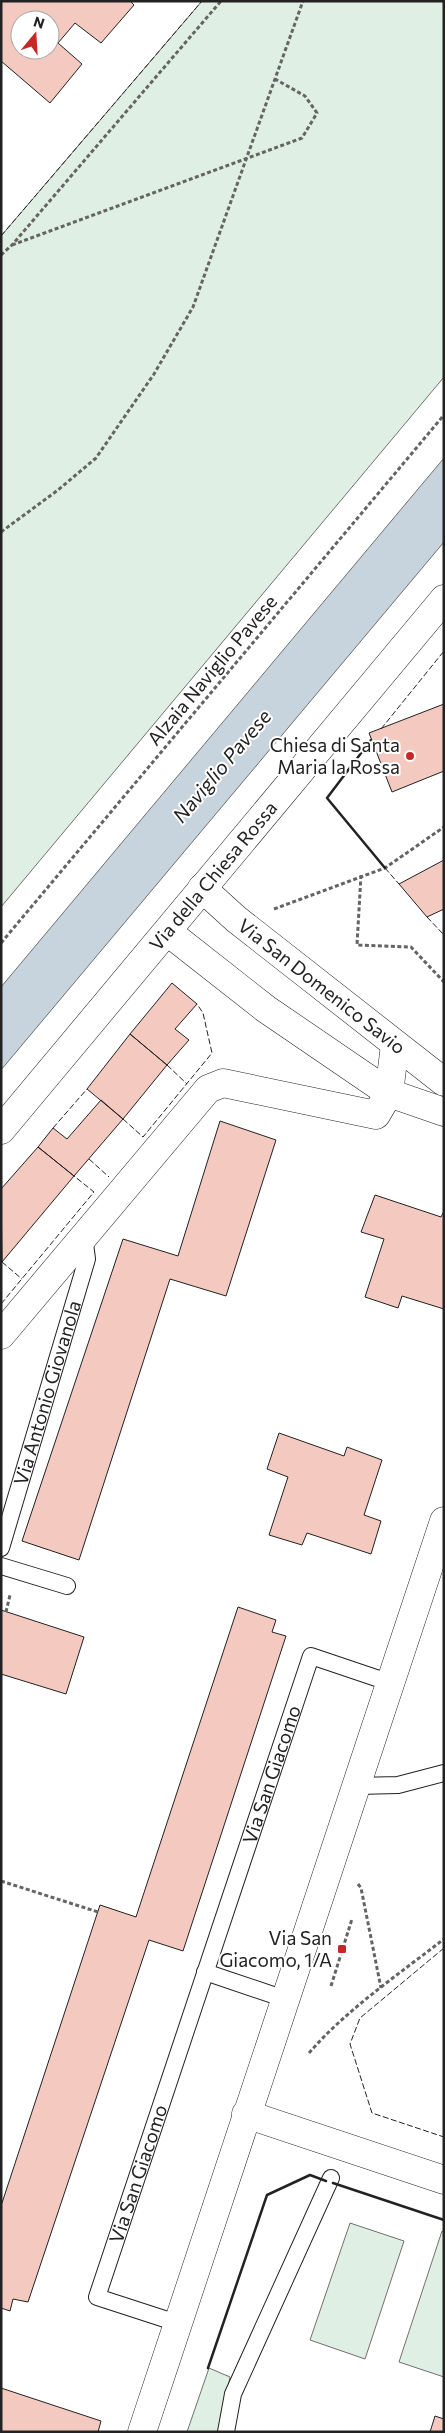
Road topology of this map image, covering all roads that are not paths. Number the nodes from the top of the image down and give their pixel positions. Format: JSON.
{"nodes":[{"id":1,"x":444,"y":599,"type":"edge"},
{"id":2,"x":202,"y":888,"type":"junction"},
{"id":3,"x":168,"y":932,"type":"junction"},
{"id":4,"x":395,"y":1045,"type":"junction"},
{"id":5,"x":444,"y":1082,"type":"edge"},
{"id":6,"x":389,"y":1094,"type":"junction"},
{"id":7,"x":444,"y":1112,"type":"edge"},
{"id":8,"x":1,"y":1130,"type":"edge"},
{"id":9,"x":84,"y":1236,"type":"junction"},
{"id":10,"x":1,"y":1335,"type":"edge"},
{"id":11,"x":444,"y":1520,"type":"edge"},
{"id":12,"x":1,"y":1548,"type":"edge"},
{"id":13,"x":1,"y":1566,"type":"edge"},
{"id":14,"x":67,"y":1586,"type":"dead end"},
{"id":15,"x":390,"y":1683,"type":"junction"},
{"id":16,"x":444,"y":1773,"type":"edge"},
{"id":17,"x":356,"y":1786,"type":"junction"},
{"id":18,"x":205,"y":1972,"type":"junction"},
{"id":19,"x":285,"y":1999,"type":"junction"},
{"id":20,"x":246,"y":2114,"type":"junction"},
{"id":21,"x":331,"y":2178,"type":"dead end"},
{"id":22,"x":444,"y":2180,"type":"edge"},
{"id":23,"x":176,"y":2323,"type":"junction"},
{"id":24,"x":142,"y":2432,"type":"edge"},
{"id":25,"x":226,"y":2432,"type":"edge"}],
"edges":[{"from":1,"to":2,"type":"street","name":"Via della Chiesa Rossa"},
{"from":2,"to":3,"type":"street","name":"Via della Chiesa Rossa"},
{"from":2,"to":4,"type":"street","name":"Via San Domenico Savio"},
{"from":3,"to":6,"type":"street"},
{"from":3,"to":8,"type":"street","name":"Via della Chiesa Rossa"},
{"from":4,"to":5,"type":"street","name":"Via San Domenico Savio"},
{"from":4,"to":6,"type":"street"},
{"from":6,"to":7,"type":"street"},
{"from":6,"to":9,"type":"street","name":"Via Antonio Giovanola"},
{"from":9,"to":10,"type":"street","name":"Via Antonio Giovanola"},
{"from":9,"to":12,"type":"lane","name":"Via Antonio Giovanola"},
{"from":11,"to":15,"type":"street"},
{"from":13,"to":14,"type":"lane"},
{"from":15,"to":17,"type":"street"},
{"from":15,"to":18,"type":"lane","name":"Via San Giacomo"},
{"from":16,"to":17,"type":"lane"},
{"from":17,"to":19,"type":"street"},
{"from":18,"to":19,"type":"lane"},
{"from":18,"to":23,"type":"lane","name":"Via San Giacomo"},
{"from":19,"to":20,"type":"street"},
{"from":20,"to":22,"type":"street"},
{"from":20,"to":23,"type":"street"},
{"from":21,"to":25,"type":"lane"},
{"from":23,"to":24,"type":"street"}]}
